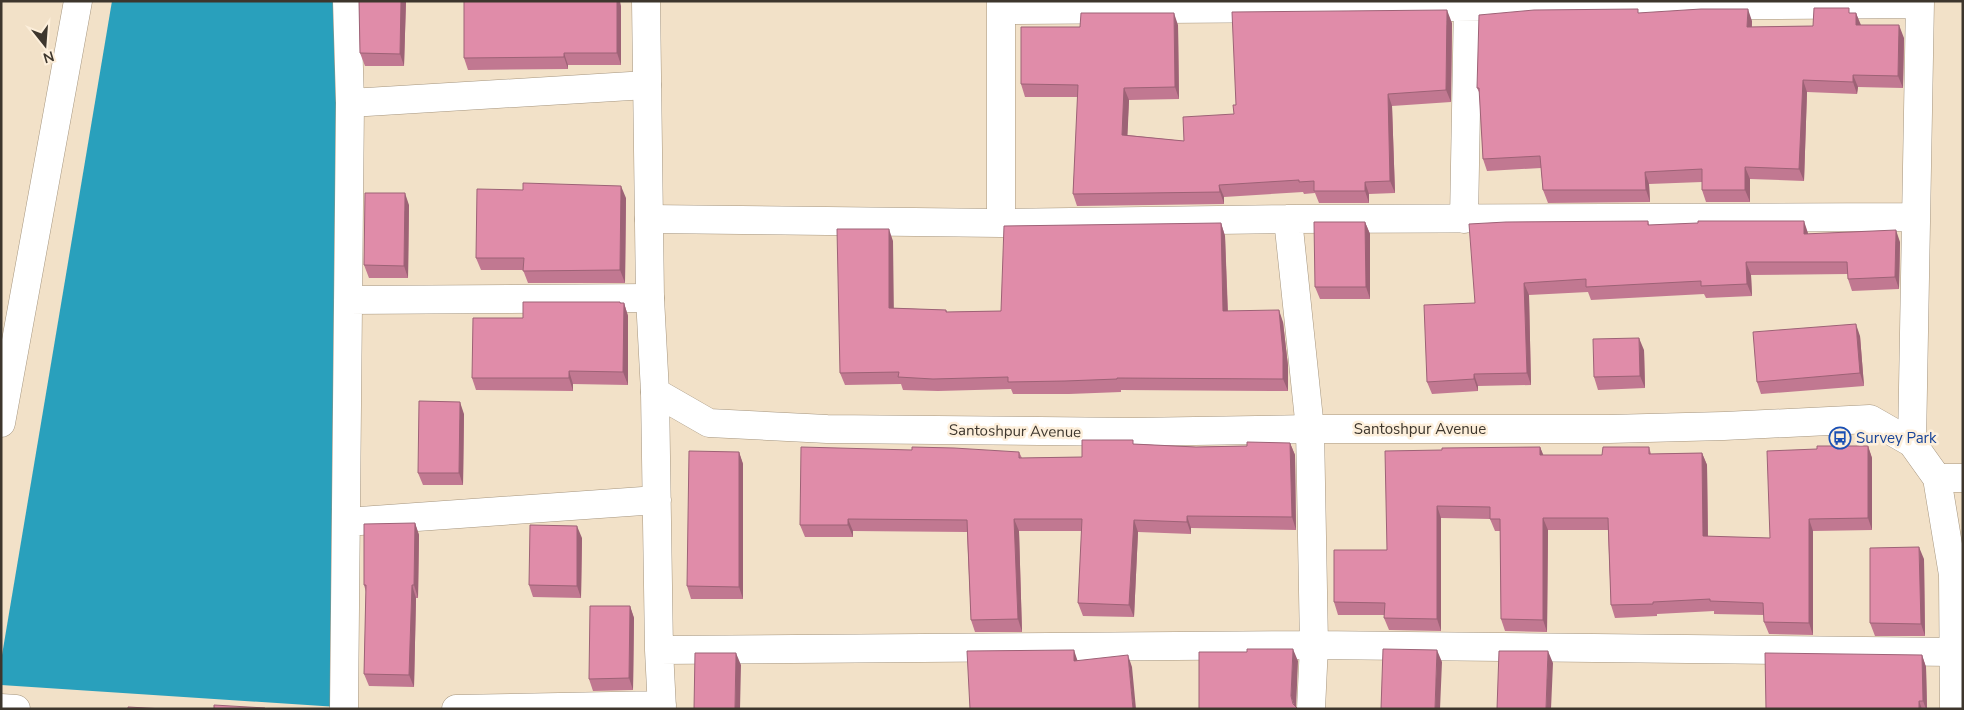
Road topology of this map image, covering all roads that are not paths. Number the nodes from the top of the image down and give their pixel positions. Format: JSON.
{"nodes":[{"id":1,"x":78,"y":1,"type":"edge"},
{"id":2,"x":347,"y":1,"type":"edge"},
{"id":3,"x":646,"y":1,"type":"edge"},
{"id":4,"x":1920,"y":2,"type":"edge"},
{"id":5,"x":1468,"y":4,"type":"edge"},
{"id":6,"x":1001,"y":6,"type":"edge"},
{"id":7,"x":647,"y":85,"type":"junction"},
{"id":8,"x":350,"y":103,"type":"junction"},
{"id":9,"x":1916,"y":218,"type":"junction"},
{"id":10,"x":1288,"y":219,"type":"junction"},
{"id":11,"x":1464,"y":219,"type":"junction"},
{"id":12,"x":649,"y":220,"type":"junction"},
{"id":13,"x":1001,"y":223,"type":"junction"},
{"id":14,"x":650,"y":298,"type":"junction"},
{"id":15,"x":348,"y":300,"type":"junction"},
{"id":16,"x":656,"y":392,"type":"junction"},
{"id":17,"x":1,"y":423,"type":"edge"},
{"id":18,"x":1310,"y":429,"type":"junction"},
{"id":19,"x":1912,"y":443,"type":"junction"},
{"id":20,"x":1950,"y":478,"type":"edge"},
{"id":21,"x":657,"y":500,"type":"junction"},
{"id":22,"x":346,"y":522,"type":"junction"},
{"id":23,"x":1314,"y":645,"type":"junction"},
{"id":24,"x":660,"y":650,"type":"junction"},
{"id":25,"x":1956,"y":667,"type":"edge"},
{"id":26,"x":662,"y":707,"type":"edge"},
{"id":27,"x":1,"y":708,"type":"edge"},
{"id":28,"x":472,"y":708,"type":"edge"},
{"id":29,"x":16,"y":709,"type":"edge"},
{"id":30,"x":344,"y":709,"type":"edge"},
{"id":31,"x":456,"y":709,"type":"edge"},
{"id":32,"x":1311,"y":709,"type":"edge"},
{"id":33,"x":1954,"y":709,"type":"edge"}],
"edges":[{"from":1,"to":17,"type":"street"},
{"from":2,"to":8,"type":"street"},
{"from":3,"to":7,"type":"street"},
{"from":4,"to":5,"type":"street"},
{"from":4,"to":9,"type":"street"},
{"from":5,"to":6,"type":"street"},
{"from":5,"to":11,"type":"street"},
{"from":6,"to":13,"type":"street"},
{"from":7,"to":8,"type":"street"},
{"from":7,"to":12,"type":"street"},
{"from":8,"to":15,"type":"street"},
{"from":9,"to":11,"type":"street"},
{"from":9,"to":19,"type":"street"},
{"from":10,"to":11,"type":"street"},
{"from":10,"to":13,"type":"street"},
{"from":10,"to":18,"type":"street"},
{"from":12,"to":13,"type":"street"},
{"from":12,"to":14,"type":"street"},
{"from":14,"to":15,"type":"street"},
{"from":14,"to":16,"type":"street"},
{"from":15,"to":22,"type":"street"},
{"from":16,"to":18,"type":"street","name":"Santoshpur Avenue"},
{"from":16,"to":21,"type":"street"},
{"from":18,"to":19,"type":"street","name":"Santoshpur Avenue"},
{"from":18,"to":23,"type":"street"},
{"from":19,"to":20,"type":"street","name":"Santoshpur Avenue"},
{"from":20,"to":25,"type":"street","name":"Santoshpur Avenue"},
{"from":21,"to":22,"type":"street"},
{"from":21,"to":24,"type":"street"},
{"from":22,"to":30,"type":"street"},
{"from":23,"to":24,"type":"street"},
{"from":23,"to":25,"type":"street"},
{"from":23,"to":32,"type":"street"},
{"from":24,"to":26,"type":"street"},
{"from":25,"to":33,"type":"street","name":"Santoshpur Avenue"},
{"from":26,"to":28,"type":"street"},
{"from":27,"to":29,"type":"street"},
{"from":28,"to":31,"type":"street"}]}
